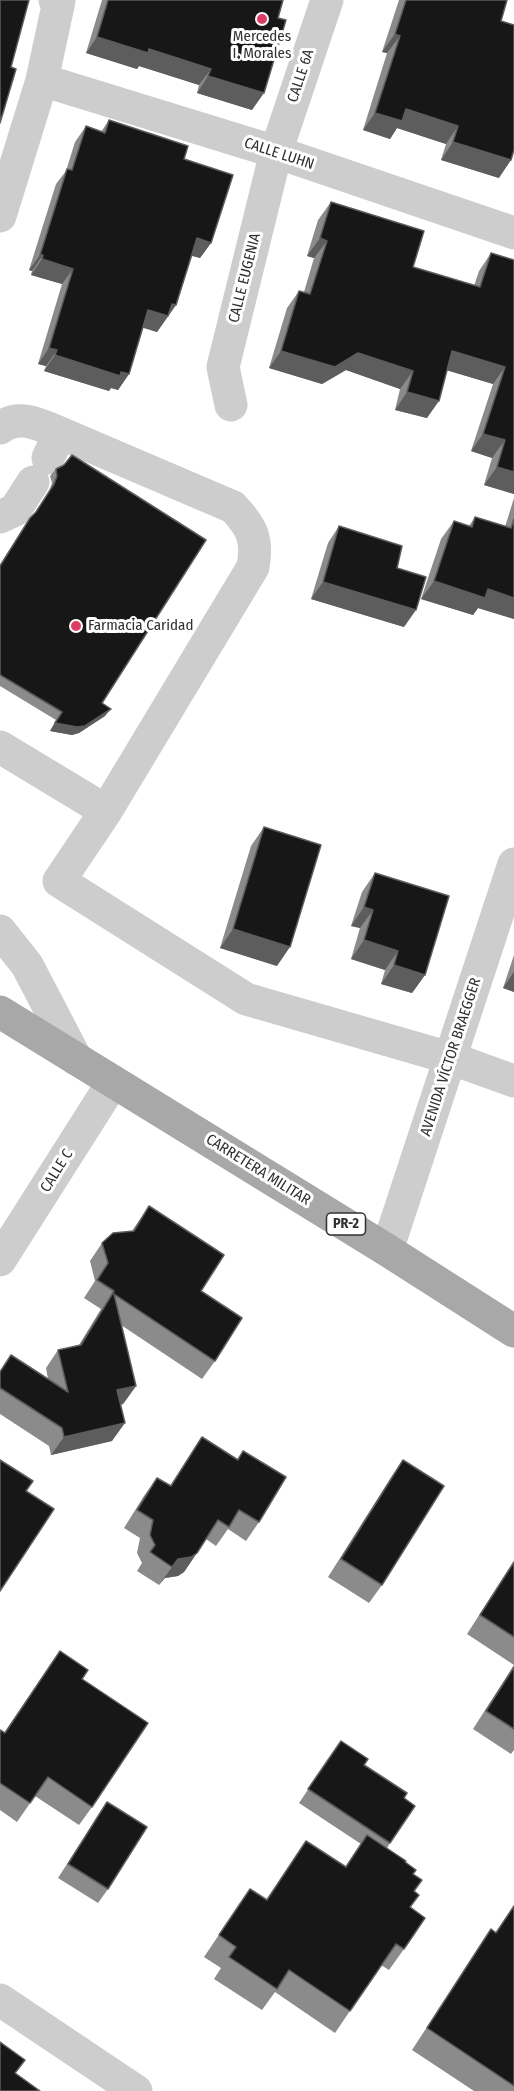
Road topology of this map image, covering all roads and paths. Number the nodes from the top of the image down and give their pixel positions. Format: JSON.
{"nodes":[{"id":1,"x":55,"y":0,"type":"edge"},
{"id":2,"x":327,"y":0,"type":"edge"},
{"id":3,"x":42,"y":80,"type":"junction"},
{"id":4,"x":276,"y":152,"type":"junction"},
{"id":5,"x":0,"y":216,"type":"edge"},
{"id":6,"x":514,"y":233,"type":"edge"},
{"id":7,"x":231,"y":405,"type":"dead end"},
{"id":8,"x":0,"y":428,"type":"edge"},
{"id":9,"x":47,"y":458,"type":"junction"},
{"id":10,"x":0,"y":517,"type":"edge"},
{"id":11,"x":0,"y":747,"type":"edge"},
{"id":12,"x":106,"y":811,"type":"junction"},
{"id":13,"x":514,"y":864,"type":"edge"},
{"id":14,"x":0,"y":931,"type":"edge"},
{"id":15,"x":0,"y":1012,"type":"edge"},
{"id":16,"x":450,"y":1058,"type":"junction"},
{"id":17,"x":76,"y":1059,"type":"junction"},
{"id":18,"x":514,"y":1081,"type":"edge"},
{"id":19,"x":113,"y":1082,"type":"junction"},
{"id":20,"x":387,"y":1250,"type":"junction"},
{"id":21,"x":0,"y":1260,"type":"edge"},
{"id":22,"x":514,"y":1331,"type":"edge"},
{"id":23,"x":0,"y":2000,"type":"edge"},
{"id":24,"x":136,"y":2091,"type":"edge"}],
"edges":[{"from":1,"to":3,"type":"street"},
{"from":2,"to":4,"type":"street","name":"CALLE 6A"},
{"from":3,"to":4,"type":"street","name":"CALLE LUHN"},
{"from":3,"to":5,"type":"street"},
{"from":4,"to":6,"type":"street","name":"CALLE LUHN"},
{"from":4,"to":7,"type":"street","name":"CALLE EUGENIA"},
{"from":8,"to":9,"type":"street"},
{"from":9,"to":10,"type":"street"},
{"from":9,"to":12,"type":"street"},
{"from":11,"to":12,"type":"street"},
{"from":12,"to":16,"type":"street"},
{"from":13,"to":16,"type":"street","name":"AVENIDA VÍCTOR BRAEGGER"},
{"from":14,"to":17,"type":"street"},
{"from":15,"to":17,"type":"main road","name":"CARRETERA MILITAR","number":"PR-2"},
{"from":16,"to":18,"type":"street"},
{"from":16,"to":20,"type":"street","name":"AVENIDA VÍCTOR BRAEGGER"},
{"from":17,"to":19,"type":"main road","name":"CARRETERA MILITAR","number":"PR-2"},
{"from":19,"to":20,"type":"main road","name":"CARRETERA MILITAR","number":"PR-2"},
{"from":19,"to":21,"type":"street","name":"CALLE C"},
{"from":20,"to":22,"type":"main road","name":"CARRETERA MILITAR","number":"PR-2"},
{"from":23,"to":24,"type":"street"}]}
